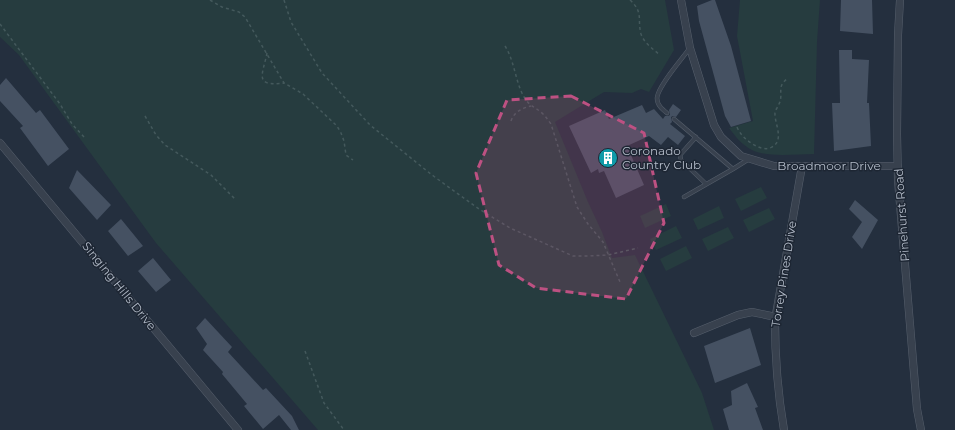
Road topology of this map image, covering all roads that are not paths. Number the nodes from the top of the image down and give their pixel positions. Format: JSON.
{"nodes":[{"id":1,"x":681,"y":0,"type":"edge"},
{"id":2,"x":900,"y":0,"type":"edge"},
{"id":3,"x":690,"y":48,"type":"junction"},
{"id":4,"x":667,"y":113,"type":"dead end"},
{"id":5,"x":674,"y":119,"type":"dead end"},
{"id":6,"x":696,"y":137,"type":"junction"},
{"id":7,"x":0,"y":143,"type":"edge"},
{"id":8,"x":749,"y":159,"type":"junction"},
{"id":9,"x":802,"y":166,"type":"junction"},
{"id":10,"x":898,"y":166,"type":"junction"},
{"id":11,"x":733,"y":170,"type":"junction"},
{"id":12,"x":706,"y":184,"type":"junction"},
{"id":13,"x":684,"y":197,"type":"dead end"},
{"id":14,"x":776,"y":317,"type":"junction"},
{"id":15,"x":694,"y":333,"type":"dead end"},
{"id":16,"x":238,"y":430,"type":"edge"},
{"id":17,"x":784,"y":430,"type":"edge"},
{"id":18,"x":921,"y":430,"type":"edge"}],
"edges":[{"from":1,"to":3,"type":"street","name":"Broadmoor Drive"},
{"from":2,"to":10,"type":"street","name":"Pinehurst Road"},
{"from":3,"to":4,"type":"lane"},
{"from":3,"to":8,"type":"street","name":"Broadmoor Drive"},
{"from":5,"to":6,"type":"lane"},
{"from":6,"to":11,"type":"lane"},
{"from":6,"to":12,"type":"lane"},
{"from":7,"to":16,"type":"street","name":"Singing Hills Drive"},
{"from":8,"to":9,"type":"street","name":"Broadmoor Drive"},
{"from":8,"to":11,"type":"lane"},
{"from":9,"to":10,"type":"street","name":"Broadmoor Drive"},
{"from":9,"to":14,"type":"street","name":"Torrey Pines Drive"},
{"from":10,"to":18,"type":"street","name":"Pinehurst Road"},
{"from":11,"to":12,"type":"lane"},
{"from":12,"to":13,"type":"lane"},
{"from":14,"to":15,"type":"street"},
{"from":14,"to":17,"type":"street","name":"Torrey Pines Drive"}]}
